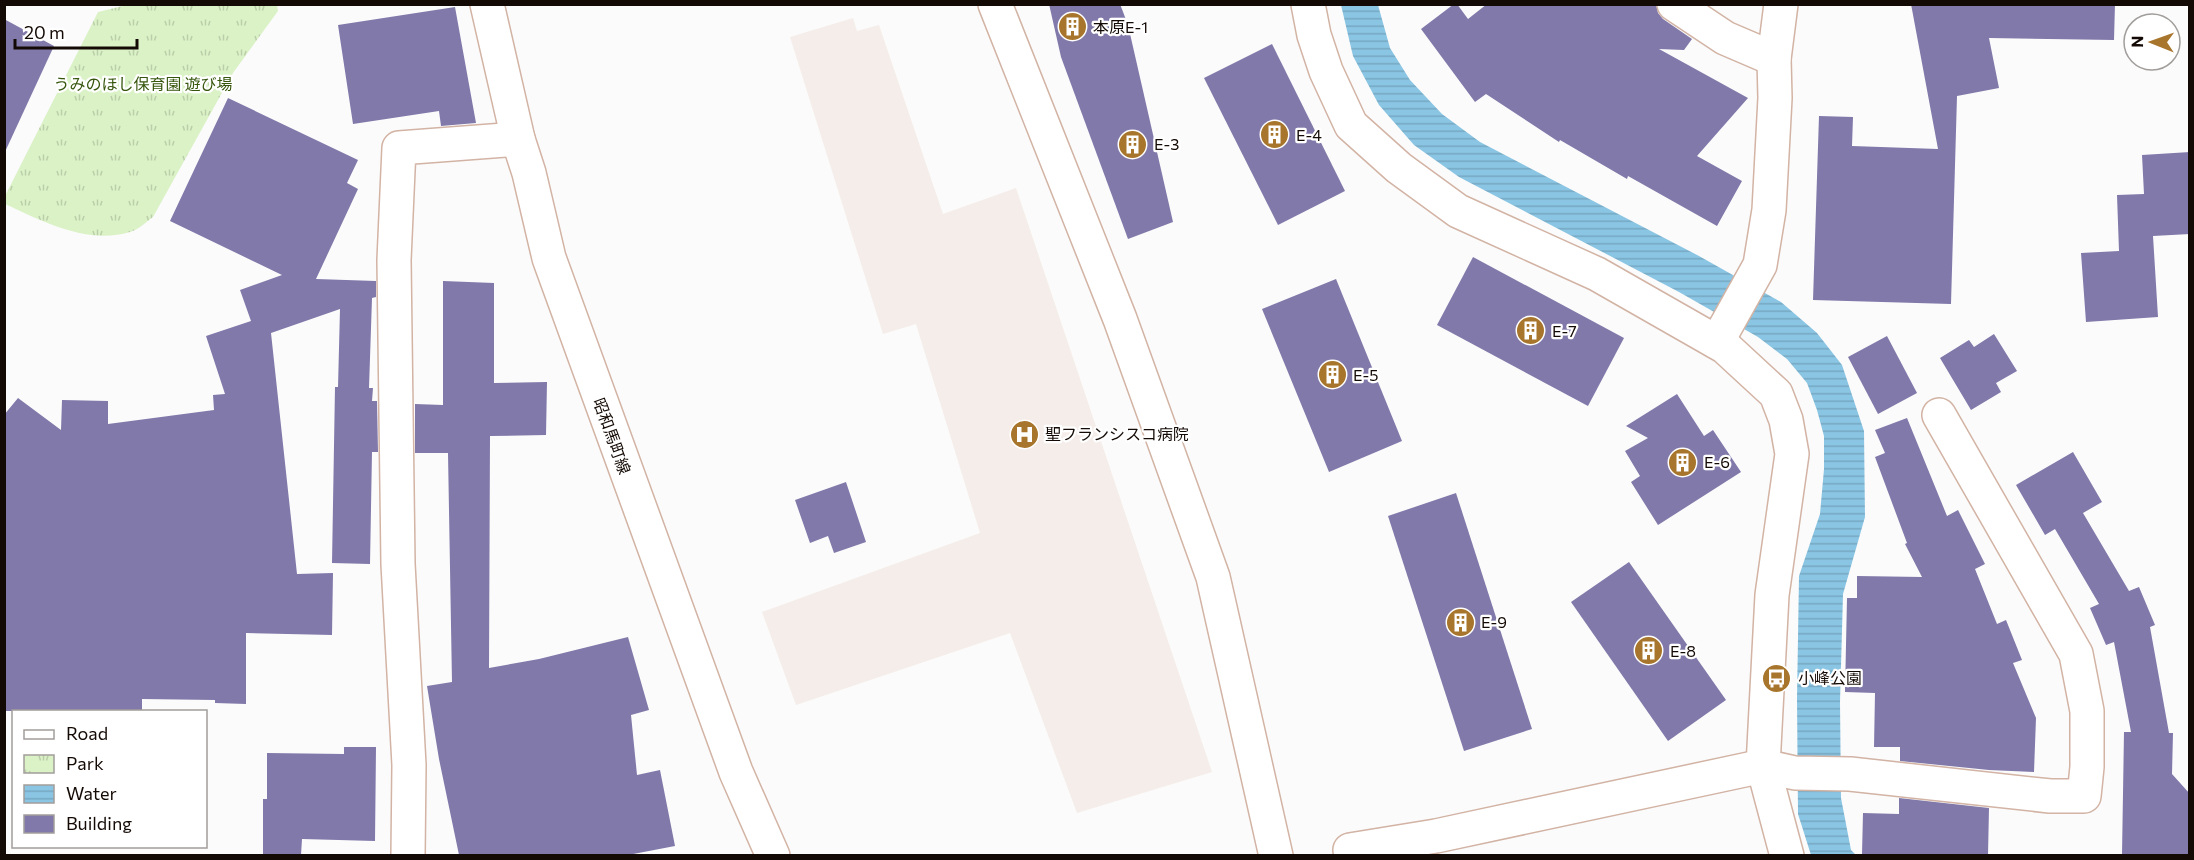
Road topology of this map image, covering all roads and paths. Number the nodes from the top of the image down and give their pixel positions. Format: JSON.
{"nodes":[{"id":1,"x":487,"y":4,"type":"edge"},
{"id":2,"x":994,"y":4,"type":"edge"},
{"id":3,"x":1308,"y":4,"type":"edge"},
{"id":4,"x":1674,"y":4,"type":"edge"},
{"id":5,"x":1781,"y":4,"type":"edge"},
{"id":6,"x":1774,"y":59,"type":"junction"},
{"id":7,"x":518,"y":139,"type":"junction"},
{"id":8,"x":1720,"y":337,"type":"junction"},
{"id":9,"x":1939,"y":415,"type":"dead end"},
{"id":10,"x":1762,"y":766,"type":"junction"},
{"id":11,"x":1439,"y":846,"type":"edge"},
{"id":12,"x":1350,"y":850,"type":"dead end"},
{"id":13,"x":408,"y":855,"type":"edge"},
{"id":14,"x":773,"y":855,"type":"edge"},
{"id":15,"x":1276,"y":855,"type":"edge"},
{"id":16,"x":1787,"y":855,"type":"edge"}],
"edges":[{"from":1,"to":7,"type":"street","name":"昭和馬町線"},
{"from":2,"to":15,"type":"street"},
{"from":3,"to":8,"type":"street"},
{"from":4,"to":6,"type":"street"},
{"from":5,"to":6,"type":"street"},
{"from":6,"to":8,"type":"street"},
{"from":7,"to":13,"type":"street"},
{"from":7,"to":14,"type":"street","name":"昭和馬町線"},
{"from":8,"to":10,"type":"street"},
{"from":9,"to":10,"type":"street"},
{"from":10,"to":11,"type":"street"},
{"from":10,"to":16,"type":"street"},
{"from":11,"to":12,"type":"street"}]}
